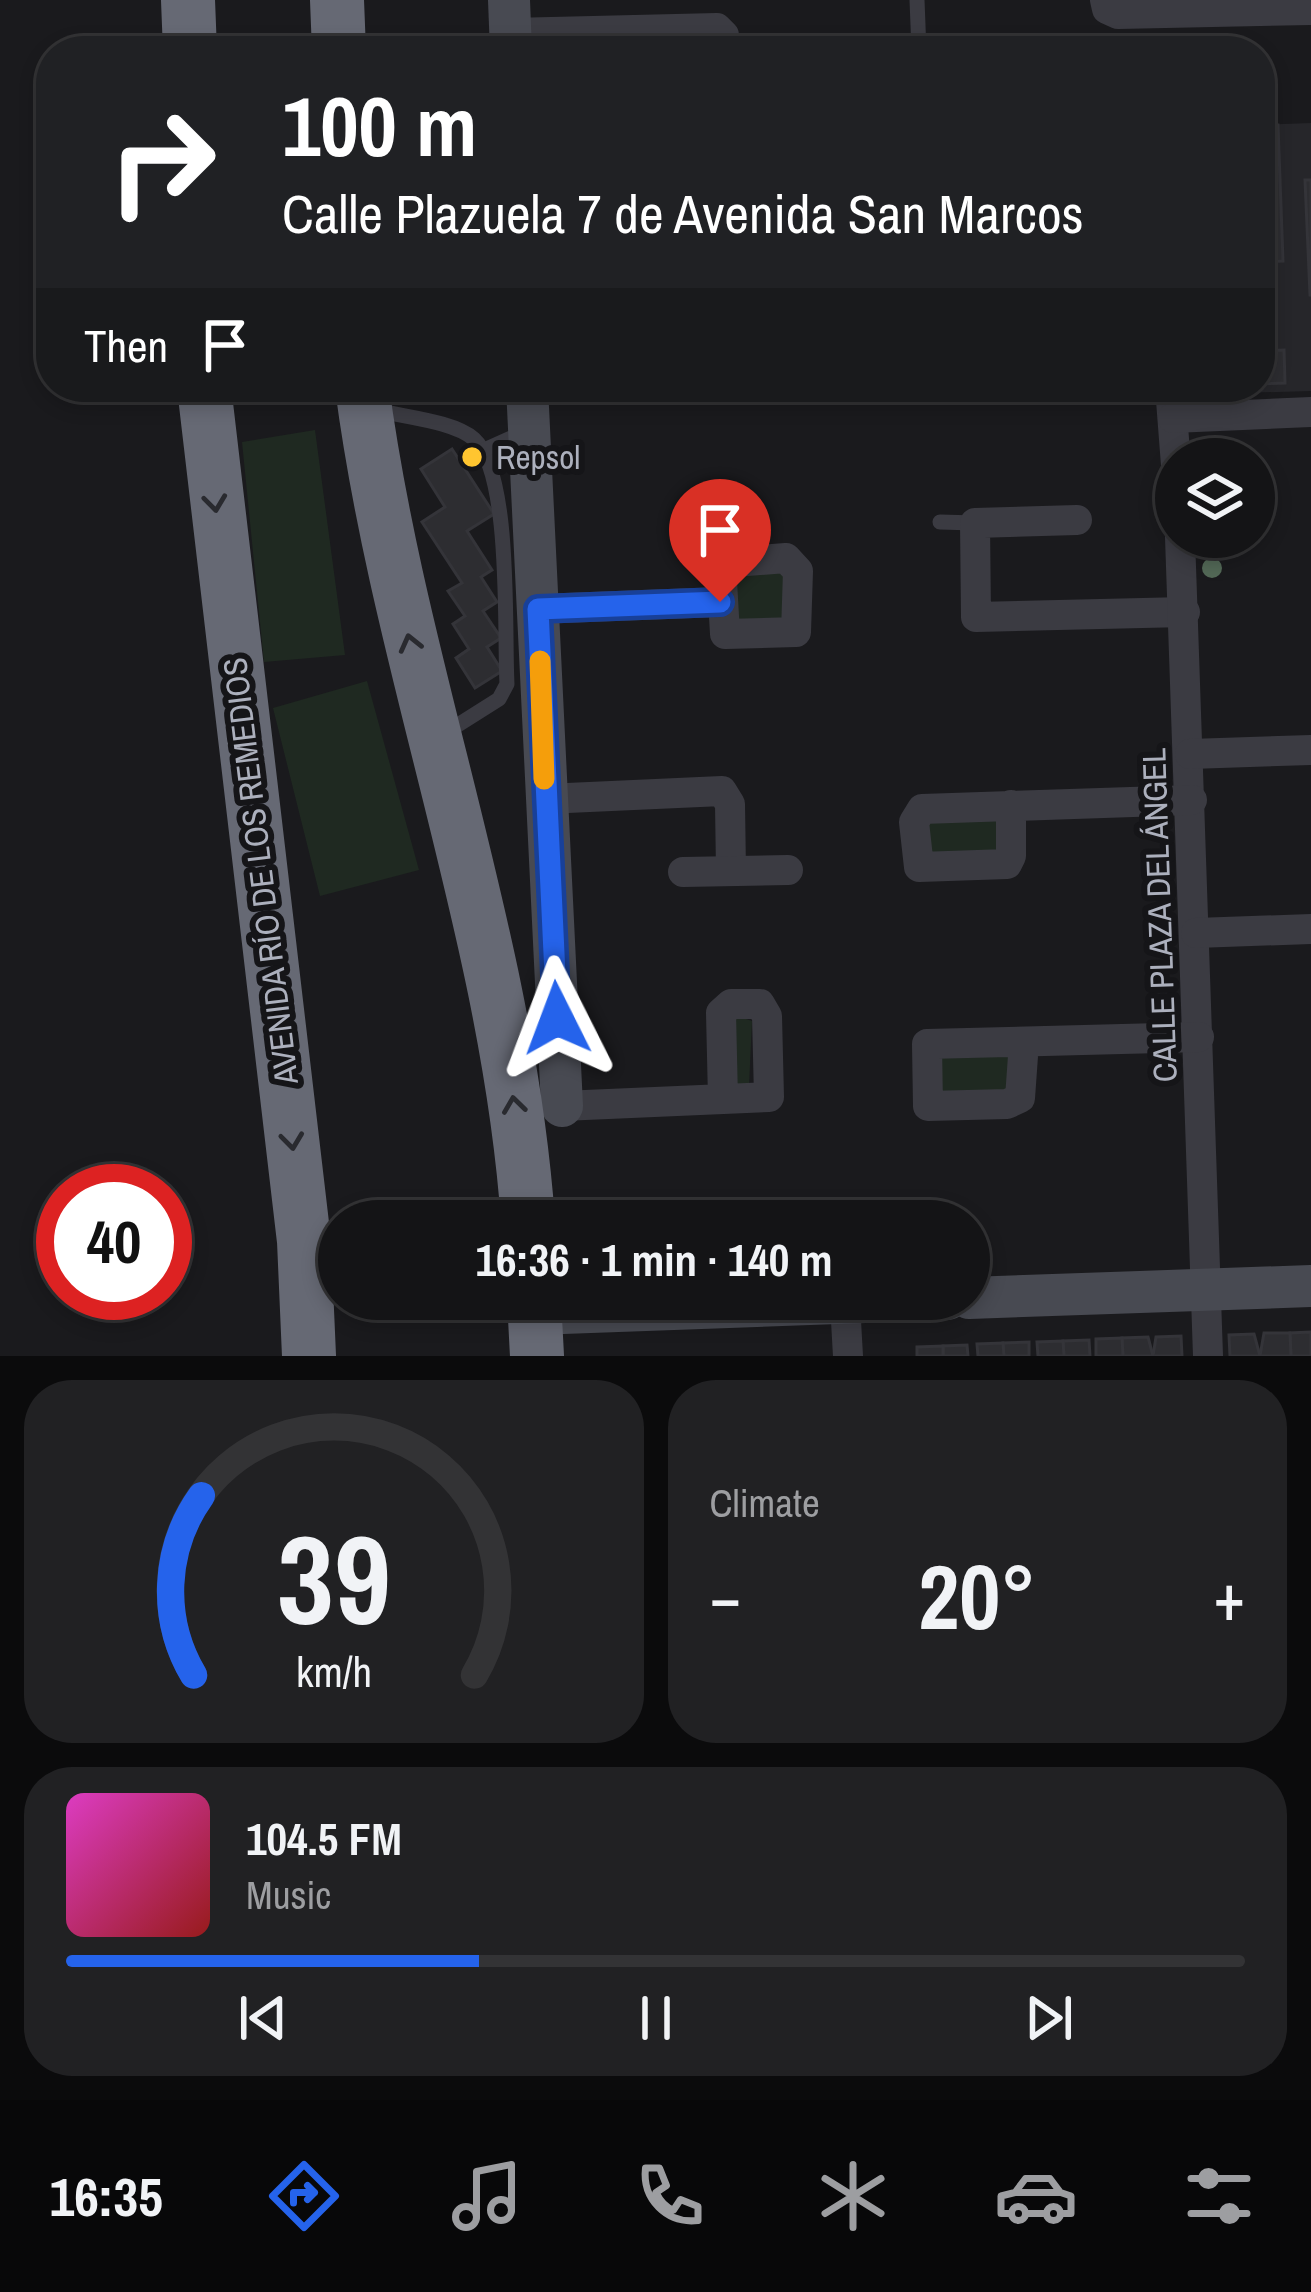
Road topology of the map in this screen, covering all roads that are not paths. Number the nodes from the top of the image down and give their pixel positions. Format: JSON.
{"nodes":[{"id":1,"x":188,"y":0,"type":"edge"},
{"id":2,"x":338,"y":0,"type":"edge"},
{"id":3,"x":917,"y":0,"type":"edge"},
{"id":4,"x":1105,"y":0,"type":"edge"},
{"id":5,"x":1311,"y":10,"type":"edge"},
{"id":6,"x":510,"y":28,"type":"edge"},
{"id":7,"x":189,"y":36,"type":"edge"},
{"id":8,"x":339,"y":36,"type":"edge"},
{"id":9,"x":623,"y":36,"type":"edge"},
{"id":10,"x":691,"y":36,"type":"edge"},
{"id":11,"x":724,"y":36,"type":"edge"},
{"id":12,"x":918,"y":36,"type":"edge"},
{"id":13,"x":206,"y":402,"type":"edge"},
{"id":14,"x":364,"y":402,"type":"edge"},
{"id":15,"x":377,"y":402,"type":"edge"},
{"id":16,"x":528,"y":402,"type":"edge"},
{"id":17,"x":1172,"y":403,"type":"edge"},
{"id":18,"x":1311,"y":412,"type":"edge"},
{"id":19,"x":529,"y":430,"type":"junction"},
{"id":20,"x":1174,"y":438,"type":"edge"},
{"id":21,"x":484,"y":450,"type":"junction"},
{"id":22,"x":1077,"y":520,"type":"dead end"},
{"id":23,"x":940,"y":522,"type":"dead end"},
{"id":24,"x":975,"y":523,"type":"junction"},
{"id":25,"x":1181,"y":558,"type":"edge"},
{"id":26,"x":720,"y":602,"type":"dead end"},
{"id":27,"x":538,"y":609,"type":"junction"},
{"id":28,"x":1185,"y":612,"type":"junction"},
{"id":29,"x":435,"y":740,"type":"junction"},
{"id":30,"x":1311,"y":750,"type":"edge"},
{"id":31,"x":1190,"y":754,"type":"junction"},
{"id":32,"x":545,"y":799,"type":"junction"},
{"id":33,"x":1192,"y":800,"type":"junction"},
{"id":34,"x":1010,"y":805,"type":"dead end"},
{"id":35,"x":788,"y":870,"type":"dead end"},
{"id":36,"x":731,"y":871,"type":"junction"},
{"id":37,"x":683,"y":872,"type":"dead end"},
{"id":38,"x":1311,"y":929,"type":"edge"},
{"id":39,"x":1196,"y":933,"type":"junction"},
{"id":40,"x":1199,"y":1037,"type":"junction"},
{"id":41,"x":1024,"y":1042,"type":"junction"},
{"id":42,"x":723,"y":1099,"type":"dead end"},
{"id":43,"x":562,"y":1106,"type":"joint"},
{"id":44,"x":525,"y":1200,"type":"edge"},
{"id":45,"x":1311,"y":1286,"type":"edge"},
{"id":46,"x":1206,"y":1290,"type":"junction"},
{"id":47,"x":990,"y":1297,"type":"edge"},
{"id":48,"x":582,"y":1320,"type":"edge"},
{"id":49,"x":846,"y":1320,"type":"edge"},
{"id":50,"x":535,"y":1323,"type":"edge"},
{"id":51,"x":309,"y":1356,"type":"edge"},
{"id":52,"x":848,"y":1356,"type":"edge"},
{"id":53,"x":1208,"y":1356,"type":"edge"}],
"edges":[{"from":1,"to":7,"type":"highway"},
{"from":2,"to":8,"type":"highway"},
{"from":3,"to":12,"type":"lane"},
{"from":4,"to":5,"type":"street"},
{"from":6,"to":9,"type":"street"},
{"from":10,"to":11,"type":"street"},
{"from":13,"to":51,"type":"highway","name":"AVENIDA RÍO DE LOS REMEDIOS","one_way":true},
{"from":29,"to":14,"type":"highway","one_way":true},
{"from":15,"to":21,"type":"lane"},
{"from":16,"to":19,"type":"street"},
{"from":17,"to":18,"type":"street"},
{"from":17,"to":20,"type":"street"},
{"from":19,"to":21,"type":"lane"},
{"from":19,"to":27,"type":"street"},
{"from":21,"to":29,"type":"lane"},
{"from":22,"to":24,"type":"street"},
{"from":23,"to":24,"type":"lane"},
{"from":24,"to":28,"type":"street"},
{"from":25,"to":28,"type":"street","name":"CALLE PLAZA DEL ÁNGEL"},
{"from":26,"to":27,"type":"street"},
{"from":27,"to":32,"type":"street"},
{"from":28,"to":31,"type":"street","name":"CALLE PLAZA DEL ÁNGEL"},
{"from":44,"to":29,"type":"highway","one_way":true},
{"from":30,"to":31,"type":"street"},
{"from":31,"to":33,"type":"street","name":"CALLE PLAZA DEL ÁNGEL"},
{"from":32,"to":36,"type":"street"},
{"from":32,"to":43,"type":"street"},
{"from":33,"to":34,"type":"street"},
{"from":33,"to":39,"type":"street","name":"CALLE PLAZA DEL ÁNGEL"},
{"from":35,"to":36,"type":"street"},
{"from":36,"to":37,"type":"street"},
{"from":38,"to":39,"type":"street"},
{"from":39,"to":40,"type":"street","name":"CALLE PLAZA DEL ÁNGEL"},
{"from":40,"to":41,"type":"street"},
{"from":40,"to":46,"type":"street","name":"CALLE PLAZA DEL ÁNGEL"},
{"from":41,"to":41,"type":"street"},
{"from":42,"to":43,"type":"street"},
{"from":45,"to":46,"type":"street"},
{"from":46,"to":47,"type":"street"},
{"from":46,"to":53,"type":"street","name":"CALLE PLAZA DEL ÁNGEL"},
{"from":48,"to":50,"type":"street"},
{"from":49,"to":52,"type":"street"}]}
